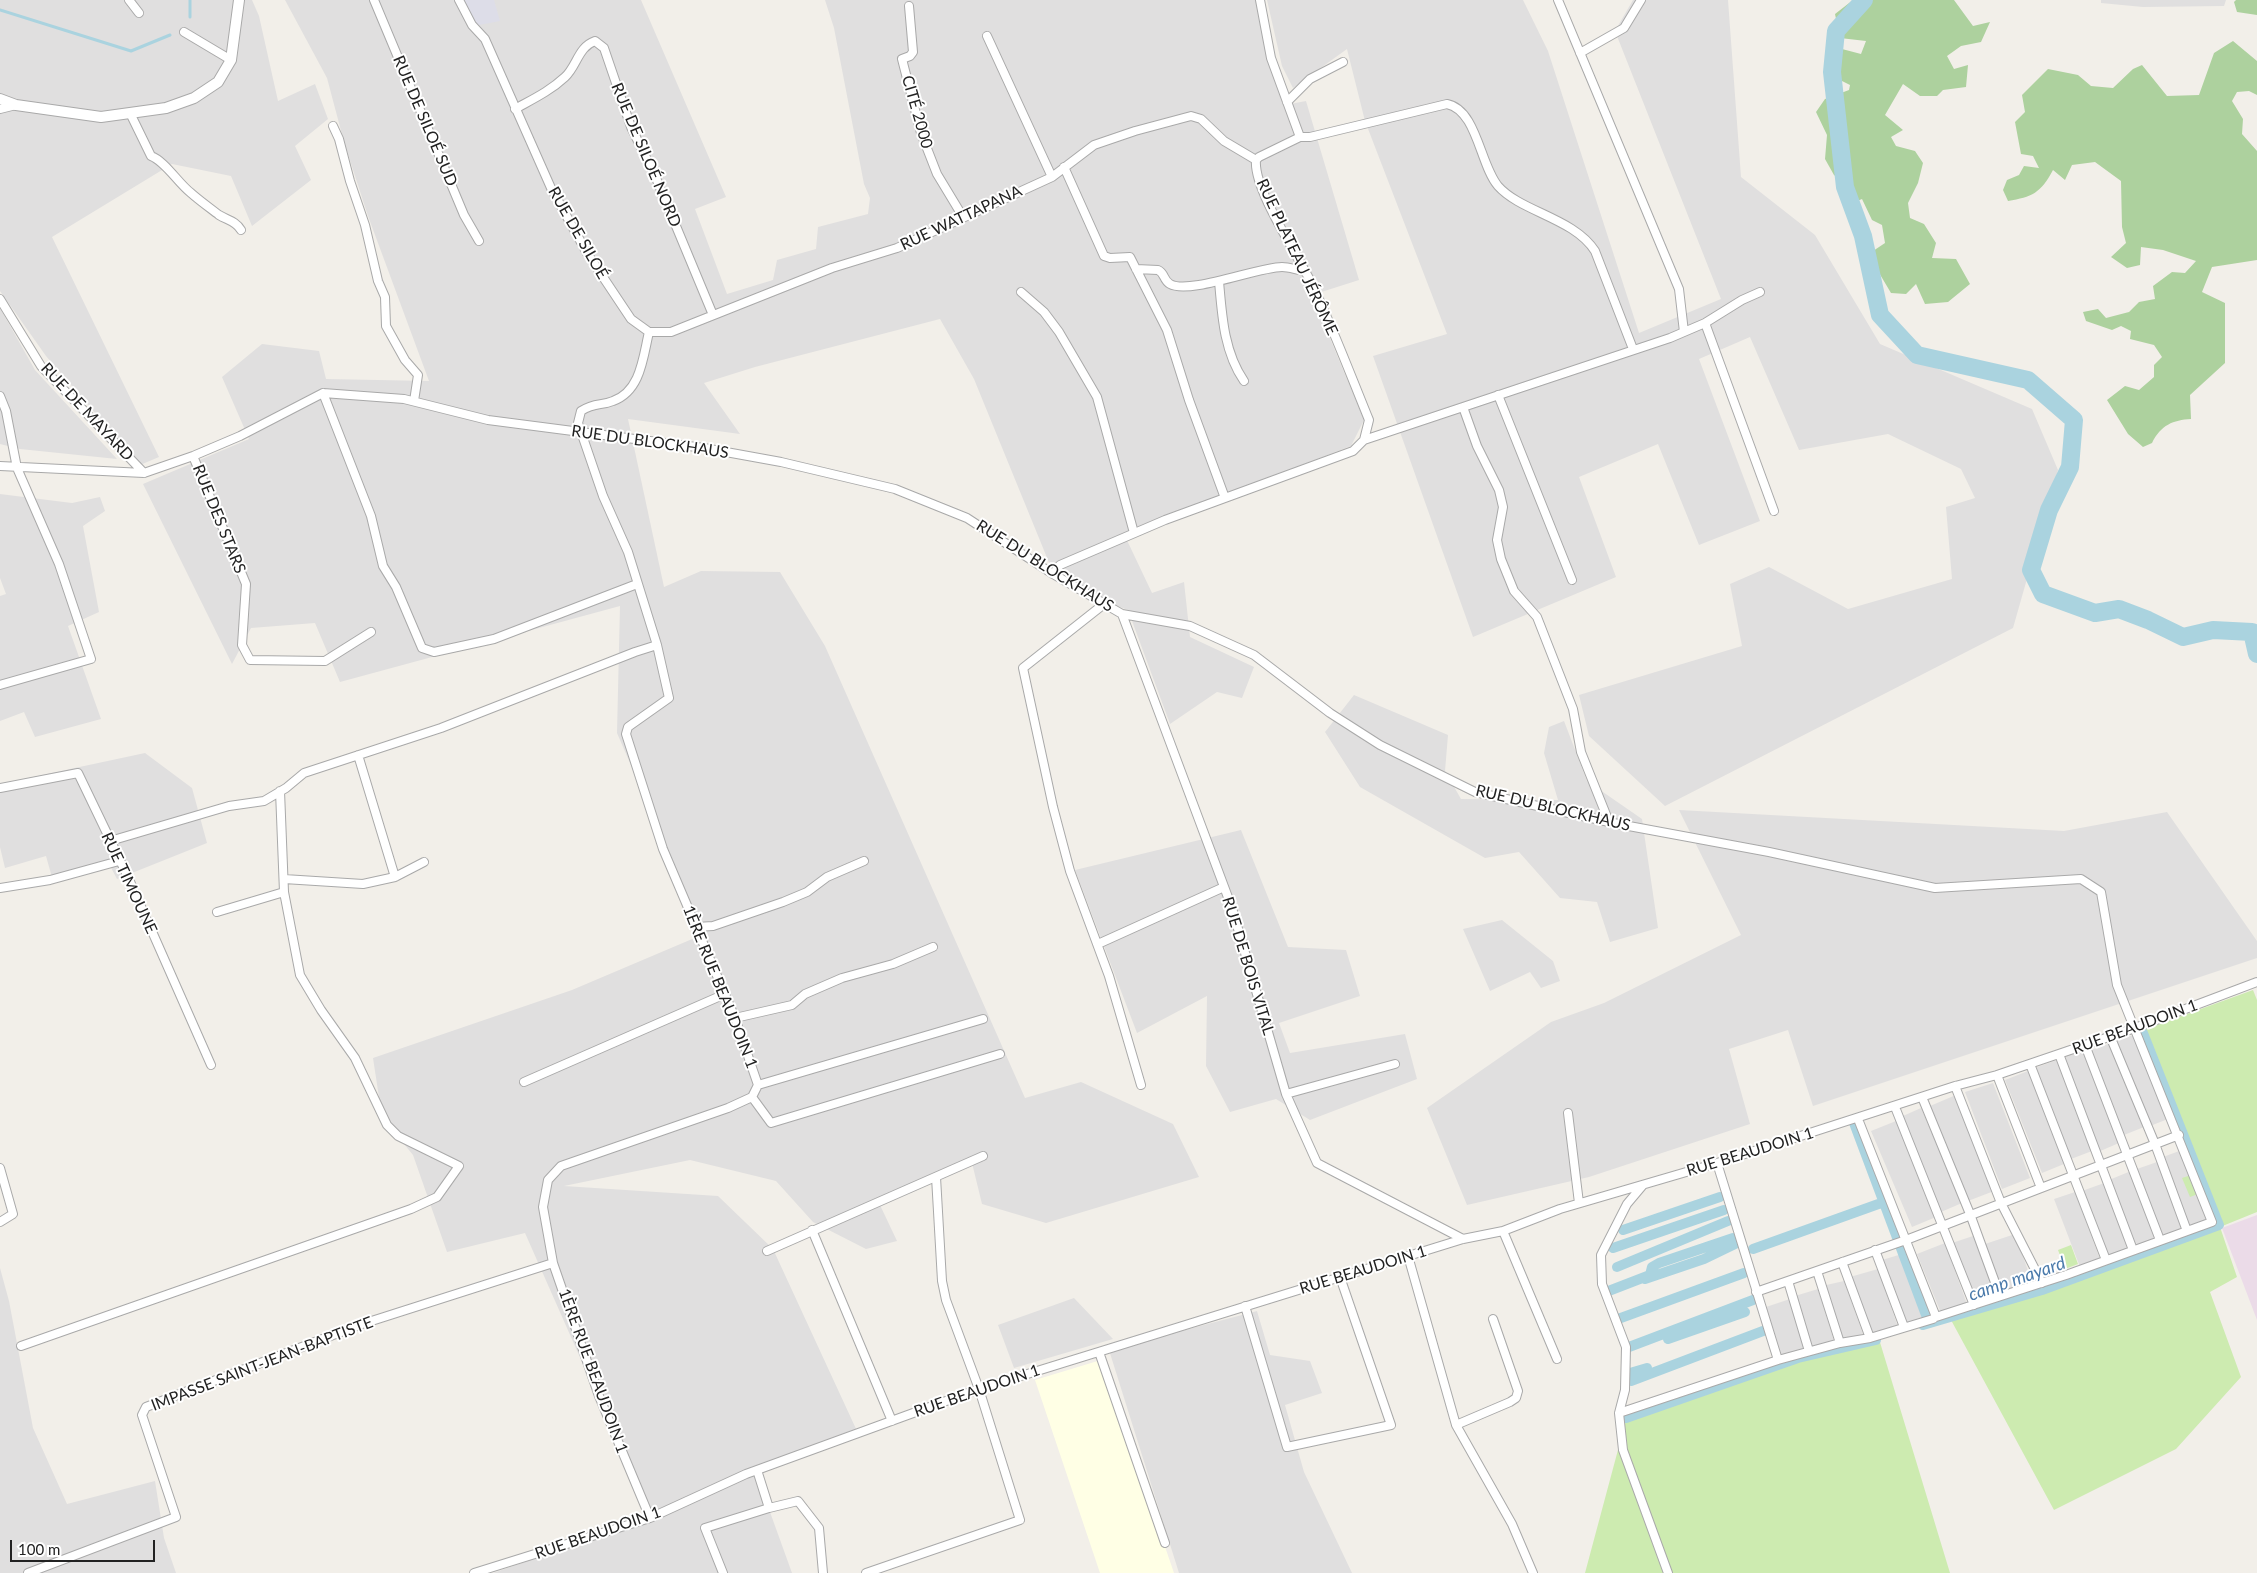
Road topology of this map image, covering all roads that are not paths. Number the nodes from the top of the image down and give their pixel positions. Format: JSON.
{"nodes":[{"id":1,"x":129,"y":0,"type":"edge"},
{"id":2,"x":240,"y":0,"type":"edge"},
{"id":3,"x":374,"y":0,"type":"edge"},
{"id":4,"x":459,"y":0,"type":"edge"},
{"id":5,"x":1260,"y":0,"type":"edge"},
{"id":6,"x":1558,"y":0,"type":"edge"},
{"id":7,"x":1641,"y":0,"type":"edge"},
{"id":8,"x":909,"y":6,"type":"dead end"},
{"id":9,"x":139,"y":13,"type":"dead end"},
{"id":10,"x":184,"y":32,"type":"dead end"},
{"id":11,"x":987,"y":36,"type":"dead end"},
{"id":12,"x":1580,"y":53,"type":"junction"},
{"id":13,"x":230,"y":60,"type":"junction"},
{"id":14,"x":1343,"y":62,"type":"dead end"},
{"id":15,"x":0,"y":99,"type":"edge"},
{"id":16,"x":1287,"y":102,"type":"junction"},
{"id":17,"x":16,"y":105,"type":"junction"},
{"id":18,"x":0,"y":109,"type":"edge"},
{"id":19,"x":515,"y":109,"type":"junction"},
{"id":20,"x":130,"y":113,"type":"junction"},
{"id":21,"x":332,"y":126,"type":"dead end"},
{"id":22,"x":1300,"y":137,"type":"junction"},
{"id":23,"x":1256,"y":160,"type":"junction"},
{"id":24,"x":1064,"y":167,"type":"junction"},
{"id":25,"x":1052,"y":177,"type":"junction"},
{"id":26,"x":963,"y":217,"type":"junction"},
{"id":27,"x":242,"y":230,"type":"dead end"},
{"id":28,"x":479,"y":241,"type":"dead end"},
{"id":29,"x":1136,"y":269,"type":"junction"},
{"id":30,"x":1305,"y":271,"type":"junction"},
{"id":31,"x":1219,"y":281,"type":"junction"},
{"id":32,"x":1021,"y":292,"type":"dead end"},
{"id":33,"x":1760,"y":292,"type":"dead end"},
{"id":34,"x":0,"y":299,"type":"edge"},
{"id":35,"x":713,"y":315,"type":"junction"},
{"id":36,"x":1705,"y":323,"type":"junction"},
{"id":37,"x":649,"y":332,"type":"junction"},
{"id":38,"x":1684,"y":332,"type":"junction"},
{"id":39,"x":1633,"y":350,"type":"junction"},
{"id":40,"x":1244,"y":381,"type":"dead end"},
{"id":41,"x":323,"y":393,"type":"junction"},
{"id":42,"x":1498,"y":395,"type":"junction"},
{"id":43,"x":0,"y":396,"type":"edge"},
{"id":44,"x":414,"y":401,"type":"junction"},
{"id":45,"x":1463,"y":407,"type":"junction"},
{"id":46,"x":582,"y":433,"type":"junction"},
{"id":47,"x":1364,"y":440,"type":"junction"},
{"id":48,"x":194,"y":456,"type":"junction"},
{"id":49,"x":0,"y":466,"type":"edge"},
{"id":50,"x":17,"y":468,"type":"junction"},
{"id":51,"x":144,"y":473,"type":"junction"},
{"id":52,"x":1225,"y":498,"type":"junction"},
{"id":53,"x":1774,"y":511,"type":"dead end"},
{"id":54,"x":1134,"y":533,"type":"junction"},
{"id":55,"x":1053,"y":574,"type":"junction"},
{"id":56,"x":1572,"y":580,"type":"dead end"},
{"id":57,"x":637,"y":584,"type":"junction"},
{"id":58,"x":1104,"y":604,"type":"junction"},
{"id":59,"x":1122,"y":614,"type":"junction"},
{"id":60,"x":371,"y":632,"type":"dead end"},
{"id":61,"x":657,"y":645,"type":"junction"},
{"id":62,"x":0,"y":685,"type":"edge"},
{"id":63,"x":358,"y":755,"type":"junction"},
{"id":64,"x":0,"y":788,"type":"edge"},
{"id":65,"x":280,"y":791,"type":"junction"},
{"id":66,"x":1609,"y":822,"type":"junction"},
{"id":67,"x":110,"y":841,"type":"junction"},
{"id":68,"x":864,"y":860,"type":"dead end"},
{"id":69,"x":119,"y":861,"type":"junction"},
{"id":70,"x":424,"y":862,"type":"dead end"},
{"id":71,"x":395,"y":877,"type":"junction"},
{"id":72,"x":284,"y":879,"type":"junction"},
{"id":73,"x":1224,"y":887,"type":"junction"},
{"id":74,"x":0,"y":888,"type":"edge"},
{"id":75,"x":284,"y":892,"type":"junction"},
{"id":76,"x":217,"y":912,"type":"dead end"},
{"id":77,"x":696,"y":927,"type":"junction"},
{"id":78,"x":1098,"y":944,"type":"junction"},
{"id":79,"x":933,"y":947,"type":"dead end"},
{"id":80,"x":2257,"y":982,"type":"edge"},
{"id":81,"x":725,"y":994,"type":"junction"},
{"id":82,"x":735,"y":1018,"type":"junction"},
{"id":83,"x":983,"y":1019,"type":"dead end"},
{"id":84,"x":2135,"y":1028,"type":"junction"},
{"id":85,"x":2110,"y":1036,"type":"junction"},
{"id":86,"x":2085,"y":1045,"type":"junction"},
{"id":87,"x":1000,"y":1054,"type":"dead end"},
{"id":88,"x":2059,"y":1054,"type":"junction"},
{"id":89,"x":1395,"y":1064,"type":"dead end"},
{"id":90,"x":2030,"y":1064,"type":"junction"},
{"id":91,"x":211,"y":1065,"type":"dead end"},
{"id":92,"x":1997,"y":1075,"type":"junction"},
{"id":93,"x":524,"y":1082,"type":"dead end"},
{"id":94,"x":758,"y":1084,"type":"junction"},
{"id":95,"x":1140,"y":1085,"type":"dead end"},
{"id":96,"x":1955,"y":1086,"type":"junction"},
{"id":97,"x":1286,"y":1094,"type":"junction"},
{"id":98,"x":752,"y":1097,"type":"junction"},
{"id":99,"x":1922,"y":1097,"type":"junction"},
{"id":100,"x":1895,"y":1107,"type":"junction"},
{"id":101,"x":1568,"y":1113,"type":"dead end"},
{"id":102,"x":1858,"y":1119,"type":"junction"},
{"id":103,"x":2179,"y":1135,"type":"junction"},
{"id":104,"x":2155,"y":1144,"type":"junction"},
{"id":105,"x":2127,"y":1154,"type":"junction"},
{"id":106,"x":983,"y":1156,"type":"dead end"},
{"id":107,"x":1717,"y":1163,"type":"junction"},
{"id":108,"x":2101,"y":1164,"type":"junction"},
{"id":109,"x":0,"y":1168,"type":"edge"},
{"id":110,"x":2074,"y":1175,"type":"junction"},
{"id":111,"x":936,"y":1177,"type":"junction"},
{"id":112,"x":1644,"y":1184,"type":"junction"},
{"id":113,"x":2040,"y":1188,"type":"junction"},
{"id":114,"x":1579,"y":1203,"type":"junction"},
{"id":115,"x":2001,"y":1203,"type":"junction"},
{"id":116,"x":1970,"y":1214,"type":"junction"},
{"id":117,"x":0,"y":1222,"type":"edge"},
{"id":118,"x":1943,"y":1226,"type":"junction"},
{"id":119,"x":812,"y":1230,"type":"junction"},
{"id":120,"x":1503,"y":1231,"type":"junction"},
{"id":121,"x":2186,"y":1231,"type":"junction"},
{"id":122,"x":1463,"y":1239,"type":"junction"},
{"id":123,"x":2160,"y":1240,"type":"junction"},
{"id":124,"x":1901,"y":1241,"type":"junction"},
{"id":125,"x":1875,"y":1250,"type":"junction"},
{"id":126,"x":2133,"y":1250,"type":"junction"},
{"id":127,"x":767,"y":1251,"type":"dead end"},
{"id":128,"x":1408,"y":1256,"type":"junction"},
{"id":129,"x":2106,"y":1260,"type":"junction"},
{"id":130,"x":553,"y":1262,"type":"junction"},
{"id":131,"x":1842,"y":1262,"type":"junction"},
{"id":132,"x":1817,"y":1271,"type":"junction"},
{"id":133,"x":1340,"y":1277,"type":"junction"},
{"id":134,"x":1788,"y":1281,"type":"junction"},
{"id":135,"x":2042,"y":1283,"type":"junction"},
{"id":136,"x":1756,"y":1292,"type":"junction"},
{"id":137,"x":2000,"y":1296,"type":"junction"},
{"id":138,"x":1974,"y":1305,"type":"junction"},
{"id":139,"x":1245,"y":1306,"type":"junction"},
{"id":140,"x":1493,"y":1319,"type":"dead end"},
{"id":141,"x":1929,"y":1319,"type":"dead end"},
{"id":142,"x":1904,"y":1327,"type":"junction"},
{"id":143,"x":1870,"y":1338,"type":"junction"},
{"id":144,"x":1840,"y":1343,"type":"junction"},
{"id":145,"x":21,"y":1346,"type":"dead end"},
{"id":146,"x":1809,"y":1351,"type":"junction"},
{"id":147,"x":1099,"y":1352,"type":"junction"},
{"id":148,"x":1557,"y":1359,"type":"dead end"},
{"id":149,"x":1778,"y":1360,"type":"junction"},
{"id":150,"x":979,"y":1388,"type":"junction"},
{"id":151,"x":1620,"y":1413,"type":"junction"},
{"id":152,"x":892,"y":1421,"type":"junction"},
{"id":153,"x":1456,"y":1425,"type":"junction"},
{"id":154,"x":757,"y":1470,"type":"junction"},
{"id":155,"x":769,"y":1508,"type":"junction"},
{"id":156,"x":650,"y":1518,"type":"junction"},
{"id":157,"x":1165,"y":1543,"type":"dead end"},
{"id":158,"x":28,"y":1573,"type":"edge"},
{"id":159,"x":474,"y":1573,"type":"edge"},
{"id":160,"x":723,"y":1573,"type":"edge"},
{"id":161,"x":823,"y":1573,"type":"edge"},
{"id":162,"x":866,"y":1573,"type":"edge"},
{"id":163,"x":1533,"y":1573,"type":"edge"},
{"id":164,"x":1668,"y":1573,"type":"edge"}],
"edges":[{"from":1,"to":9,"type":"street"},
{"from":2,"to":13,"type":"street"},
{"from":3,"to":28,"type":"street","name":"RUE DE SILOÉ SUD"},
{"from":4,"to":19,"type":"street","name":"RUE DE SILOÉ"},
{"from":5,"to":16,"type":"street"},
{"from":6,"to":12,"type":"street"},
{"from":7,"to":12,"type":"street"},
{"from":8,"to":26,"type":"street","name":"CITÉ 2000"},
{"from":10,"to":13,"type":"street"},
{"from":11,"to":25,"type":"street"},
{"from":12,"to":38,"type":"street"},
{"from":13,"to":20,"type":"street"},
{"from":14,"to":16,"type":"street"},
{"from":15,"to":17,"type":"street"},
{"from":16,"to":22,"type":"street"},
{"from":17,"to":18,"type":"street"},
{"from":17,"to":20,"type":"street"},
{"from":19,"to":35,"type":"street","name":"RUE DE SILOÉ NORD"},
{"from":19,"to":37,"type":"street","name":"RUE DE SILOÉ"},
{"from":20,"to":27,"type":"street"},
{"from":21,"to":44,"type":"street"},
{"from":22,"to":23,"type":"street","name":"RUE PLATEAU JÉRÔME"},
{"from":22,"to":39,"type":"street","name":"RUE PLATEAU JÉRÔME"},
{"from":23,"to":24,"type":"street","name":"RUE WATTAPANA"},
{"from":23,"to":30,"type":"street","name":"RUE PLATEAU JÉRÔME"},
{"from":24,"to":25,"type":"street","name":"RUE WATTAPANA"},
{"from":24,"to":29,"type":"street"},
{"from":25,"to":26,"type":"street","name":"RUE WATTAPANA"},
{"from":26,"to":35,"type":"street","name":"RUE WATTAPANA"},
{"from":29,"to":31,"type":"street"},
{"from":29,"to":52,"type":"street"},
{"from":30,"to":31,"type":"street"},
{"from":30,"to":47,"type":"street","name":"RUE PLATEAU JÉRÔME"},
{"from":31,"to":40,"type":"street"},
{"from":32,"to":54,"type":"street"},
{"from":33,"to":36,"type":"street"},
{"from":34,"to":51,"type":"street","name":"RUE DE MAYARD"},
{"from":35,"to":37,"type":"street","name":"RUE WATTAPANA"},
{"from":36,"to":38,"type":"street"},
{"from":36,"to":53,"type":"street"},
{"from":37,"to":46,"type":"street"},
{"from":38,"to":39,"type":"street"},
{"from":39,"to":42,"type":"street"},
{"from":41,"to":44,"type":"street","name":"RUE DU BLOCKHAUS"},
{"from":41,"to":48,"type":"street"},
{"from":41,"to":57,"type":"street"},
{"from":42,"to":45,"type":"street"},
{"from":42,"to":56,"type":"street"},
{"from":43,"to":50,"type":"street"},
{"from":44,"to":46,"type":"street","name":"RUE DU BLOCKHAUS"},
{"from":45,"to":47,"type":"street"},
{"from":45,"to":66,"type":"street"},
{"from":46,"to":55,"type":"street","name":"RUE DU BLOCKHAUS"},
{"from":46,"to":57,"type":"street","name":"1ÈRE RUE BEAUDOIN 1"},
{"from":47,"to":52,"type":"street"},
{"from":48,"to":51,"type":"street"},
{"from":48,"to":60,"type":"street","name":"RUE DES STARS"},
{"from":49,"to":50,"type":"street"},
{"from":50,"to":51,"type":"street"},
{"from":50,"to":62,"type":"street"},
{"from":52,"to":54,"type":"street"},
{"from":54,"to":55,"type":"street"},
{"from":55,"to":58,"type":"street","name":"RUE DU BLOCKHAUS"},
{"from":57,"to":61,"type":"street","name":"1ÈRE RUE BEAUDOIN 1"},
{"from":58,"to":59,"type":"street","name":"RUE DU BLOCKHAUS"},
{"from":58,"to":78,"type":"street"},
{"from":59,"to":66,"type":"street","name":"RUE DU BLOCKHAUS"},
{"from":59,"to":73,"type":"street","name":"RUE DE BOIS VITAL"},
{"from":61,"to":63,"type":"street"},
{"from":61,"to":77,"type":"street","name":"1ÈRE RUE BEAUDOIN 1"},
{"from":63,"to":65,"type":"street"},
{"from":63,"to":71,"type":"street"},
{"from":64,"to":67,"type":"street","name":"RUE TIMOUNE"},
{"from":65,"to":67,"type":"street"},
{"from":65,"to":72,"type":"street"},
{"from":66,"to":84,"type":"street","name":"RUE DU BLOCKHAUS"},
{"from":67,"to":69,"type":"street","name":"RUE TIMOUNE"},
{"from":68,"to":77,"type":"street"},
{"from":69,"to":74,"type":"street"},
{"from":69,"to":91,"type":"street","name":"RUE TIMOUNE"},
{"from":70,"to":71,"type":"street"},
{"from":71,"to":72,"type":"street"},
{"from":72,"to":75,"type":"street"},
{"from":73,"to":78,"type":"street"},
{"from":73,"to":97,"type":"street","name":"RUE DE BOIS VITAL"},
{"from":75,"to":76,"type":"street"},
{"from":75,"to":145,"type":"street"},
{"from":77,"to":81,"type":"street","name":"1ÈRE RUE BEAUDOIN 1"},
{"from":78,"to":95,"type":"street"},
{"from":79,"to":82,"type":"street"},
{"from":80,"to":84,"type":"street","name":"RUE BEAUDOIN 1"},
{"from":81,"to":82,"type":"street","name":"1ÈRE RUE BEAUDOIN 1"},
{"from":81,"to":93,"type":"street"},
{"from":82,"to":94,"type":"street","name":"1ÈRE RUE BEAUDOIN 1"},
{"from":83,"to":94,"type":"street"},
{"from":84,"to":85,"type":"street","name":"RUE BEAUDOIN 1"},
{"from":84,"to":103,"type":"street","name":"RUE DU BLOCKHAUS"},
{"from":85,"to":86,"type":"street","name":"RUE BEAUDOIN 1"},
{"from":85,"to":104,"type":"street"},
{"from":86,"to":88,"type":"street","name":"RUE BEAUDOIN 1"},
{"from":86,"to":105,"type":"street"},
{"from":87,"to":98,"type":"street"},
{"from":88,"to":90,"type":"street","name":"RUE BEAUDOIN 1"},
{"from":88,"to":108,"type":"street"},
{"from":89,"to":97,"type":"street"},
{"from":90,"to":92,"type":"street","name":"RUE BEAUDOIN 1"},
{"from":90,"to":110,"type":"street"},
{"from":92,"to":96,"type":"street","name":"RUE BEAUDOIN 1"},
{"from":92,"to":113,"type":"street"},
{"from":94,"to":98,"type":"street","name":"1ÈRE RUE BEAUDOIN 1"},
{"from":96,"to":99,"type":"street","name":"RUE BEAUDOIN 1"},
{"from":96,"to":115,"type":"street"},
{"from":97,"to":122,"type":"street","name":"RUE DE BOIS VITAL"},
{"from":98,"to":130,"type":"street","name":"1ÈRE RUE BEAUDOIN 1"},
{"from":99,"to":100,"type":"street","name":"RUE BEAUDOIN 1"},
{"from":99,"to":116,"type":"street"},
{"from":100,"to":102,"type":"street","name":"RUE BEAUDOIN 1"},
{"from":100,"to":118,"type":"street"},
{"from":101,"to":114,"type":"street"},
{"from":102,"to":107,"type":"street","name":"RUE BEAUDOIN 1"},
{"from":102,"to":124,"type":"street"},
{"from":103,"to":104,"type":"street"},
{"from":103,"to":121,"type":"street","name":"RUE DU BLOCKHAUS"},
{"from":104,"to":105,"type":"street"},
{"from":104,"to":121,"type":"street"},
{"from":105,"to":108,"type":"street"},
{"from":105,"to":123,"type":"street"},
{"from":106,"to":111,"type":"street"},
{"from":107,"to":112,"type":"street","name":"RUE BEAUDOIN 1"},
{"from":107,"to":136,"type":"street"},
{"from":108,"to":110,"type":"street"},
{"from":108,"to":126,"type":"street"},
{"from":109,"to":117,"type":"street"},
{"from":110,"to":113,"type":"street"},
{"from":110,"to":129,"type":"street"},
{"from":111,"to":119,"type":"street"},
{"from":111,"to":150,"type":"street"},
{"from":112,"to":114,"type":"street","name":"RUE BEAUDOIN 1"},
{"from":112,"to":151,"type":"street"},
{"from":113,"to":115,"type":"street"},
{"from":114,"to":120,"type":"street","name":"RUE BEAUDOIN 1"},
{"from":115,"to":116,"type":"street"},
{"from":115,"to":135,"type":"street"},
{"from":116,"to":118,"type":"street"},
{"from":116,"to":137,"type":"street"},
{"from":118,"to":124,"type":"street"},
{"from":118,"to":138,"type":"street"},
{"from":119,"to":127,"type":"street"},
{"from":119,"to":152,"type":"street"},
{"from":120,"to":122,"type":"street","name":"RUE BEAUDOIN 1"},
{"from":120,"to":148,"type":"street"},
{"from":121,"to":123,"type":"street"},
{"from":122,"to":128,"type":"street","name":"RUE BEAUDOIN 1"},
{"from":123,"to":126,"type":"street"},
{"from":124,"to":125,"type":"street"},
{"from":124,"to":138,"type":"street"},
{"from":125,"to":131,"type":"street"},
{"from":125,"to":142,"type":"street"},
{"from":126,"to":129,"type":"street"},
{"from":128,"to":133,"type":"street","name":"RUE BEAUDOIN 1"},
{"from":128,"to":153,"type":"street"},
{"from":129,"to":135,"type":"street"},
{"from":130,"to":156,"type":"street","name":"1ÈRE RUE BEAUDOIN 1"},
{"from":130,"to":158,"type":"street","name":"IMPASSE SAINT-JEAN-BAPTISTE"},
{"from":131,"to":132,"type":"street"},
{"from":131,"to":143,"type":"street"},
{"from":132,"to":134,"type":"street"},
{"from":132,"to":144,"type":"street"},
{"from":133,"to":139,"type":"street","name":"RUE BEAUDOIN 1"},
{"from":133,"to":139,"type":"street"},
{"from":134,"to":136,"type":"street"},
{"from":134,"to":146,"type":"street"},
{"from":135,"to":137,"type":"street"},
{"from":136,"to":149,"type":"street"},
{"from":137,"to":138,"type":"street"},
{"from":139,"to":147,"type":"street","name":"RUE BEAUDOIN 1"},
{"from":140,"to":153,"type":"street"},
{"from":141,"to":142,"type":"street"},
{"from":142,"to":143,"type":"street"},
{"from":143,"to":144,"type":"street"},
{"from":144,"to":146,"type":"street"},
{"from":146,"to":149,"type":"street"},
{"from":147,"to":150,"type":"street","name":"RUE BEAUDOIN 1"},
{"from":147,"to":157,"type":"street"},
{"from":149,"to":151,"type":"street"},
{"from":150,"to":152,"type":"street","name":"RUE BEAUDOIN 1"},
{"from":150,"to":162,"type":"street"},
{"from":151,"to":164,"type":"street"},
{"from":152,"to":154,"type":"street","name":"RUE BEAUDOIN 1"},
{"from":153,"to":163,"type":"street"},
{"from":154,"to":155,"type":"street"},
{"from":154,"to":156,"type":"street","name":"RUE BEAUDOIN 1"},
{"from":155,"to":160,"type":"street"},
{"from":155,"to":161,"type":"street"},
{"from":156,"to":159,"type":"street","name":"RUE BEAUDOIN 1"}]}
